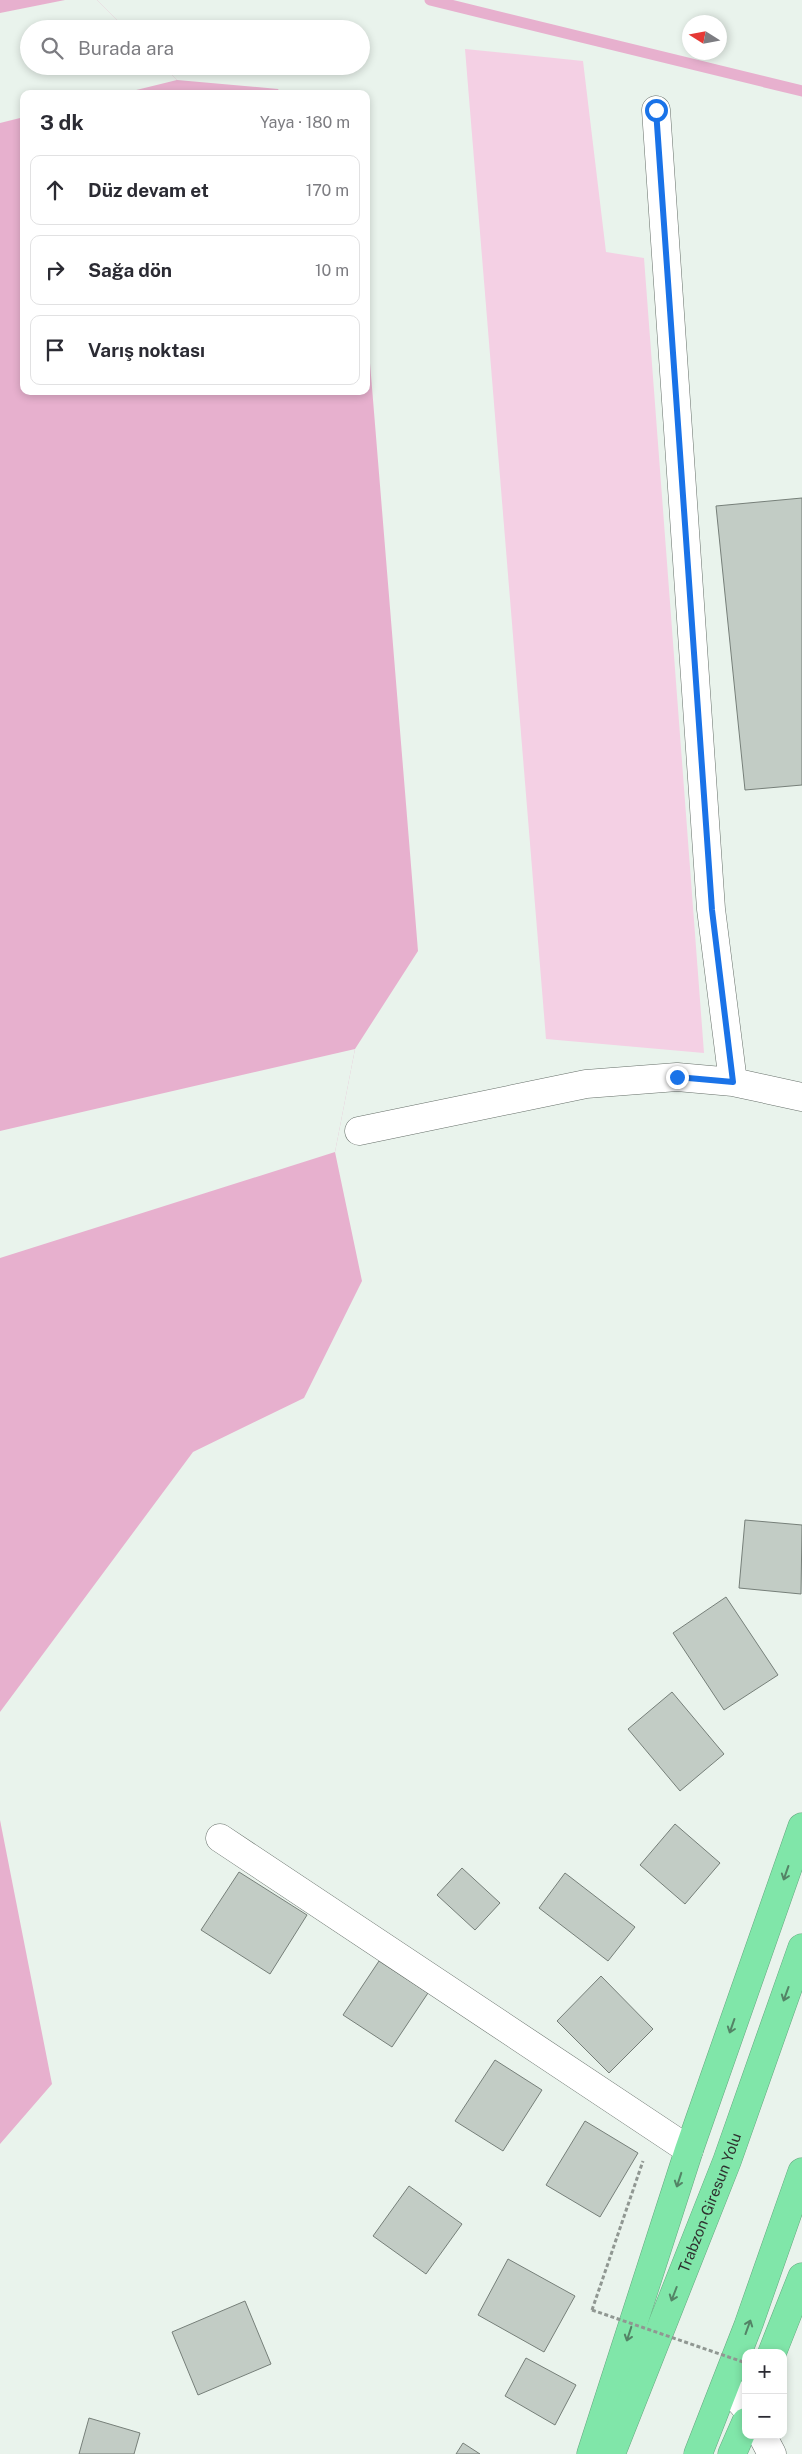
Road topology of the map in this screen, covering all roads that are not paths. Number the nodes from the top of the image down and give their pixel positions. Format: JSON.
{"nodes":[{"id":1,"x":656,"y":110,"type":"dead end"},
{"id":2,"x":733,"y":1082,"type":"junction"},
{"id":3,"x":802,"y":1097,"type":"edge"},
{"id":4,"x":359,"y":1131,"type":"dead end"},
{"id":5,"x":802,"y":1827,"type":"edge"},
{"id":6,"x":220,"y":1838,"type":"dead end"},
{"id":7,"x":802,"y":1948,"type":"edge"},
{"id":8,"x":689,"y":2150,"type":"junction"},
{"id":9,"x":802,"y":2172,"type":"edge"},
{"id":10,"x":802,"y":2277,"type":"edge"},
{"id":11,"x":774,"y":2349,"type":"edge"},
{"id":12,"x":726,"y":2385,"type":"junction"},
{"id":13,"x":742,"y":2403,"type":"edge"},
{"id":14,"x":742,"y":2431,"type":"edge"},
{"id":15,"x":764,"y":2439,"type":"edge"},
{"id":16,"x":591,"y":2454,"type":"edge"},
{"id":17,"x":611,"y":2454,"type":"edge"},
{"id":18,"x":698,"y":2454,"type":"edge"},
{"id":19,"x":732,"y":2454,"type":"edge"},
{"id":20,"x":772,"y":2454,"type":"edge"}],
"edges":[{"from":1,"to":2,"type":"street"},
{"from":2,"to":3,"type":"street"},
{"from":2,"to":4,"type":"street"},
{"from":5,"to":8,"type":"highway","one_way":true},
{"from":6,"to":8,"type":"street"},
{"from":7,"to":17,"type":"highway","name":"Trabzon-Giresun Yolu","one_way":true},
{"from":8,"to":16,"type":"highway","one_way":true},
{"from":12,"to":9,"type":"highway","one_way":true},
{"from":10,"to":11,"type":"highway"},
{"from":12,"to":13,"type":"street"},
{"from":12,"to":18,"type":"highway"},
{"from":14,"to":19,"type":"highway"},
{"from":15,"to":20,"type":"street"}]}
